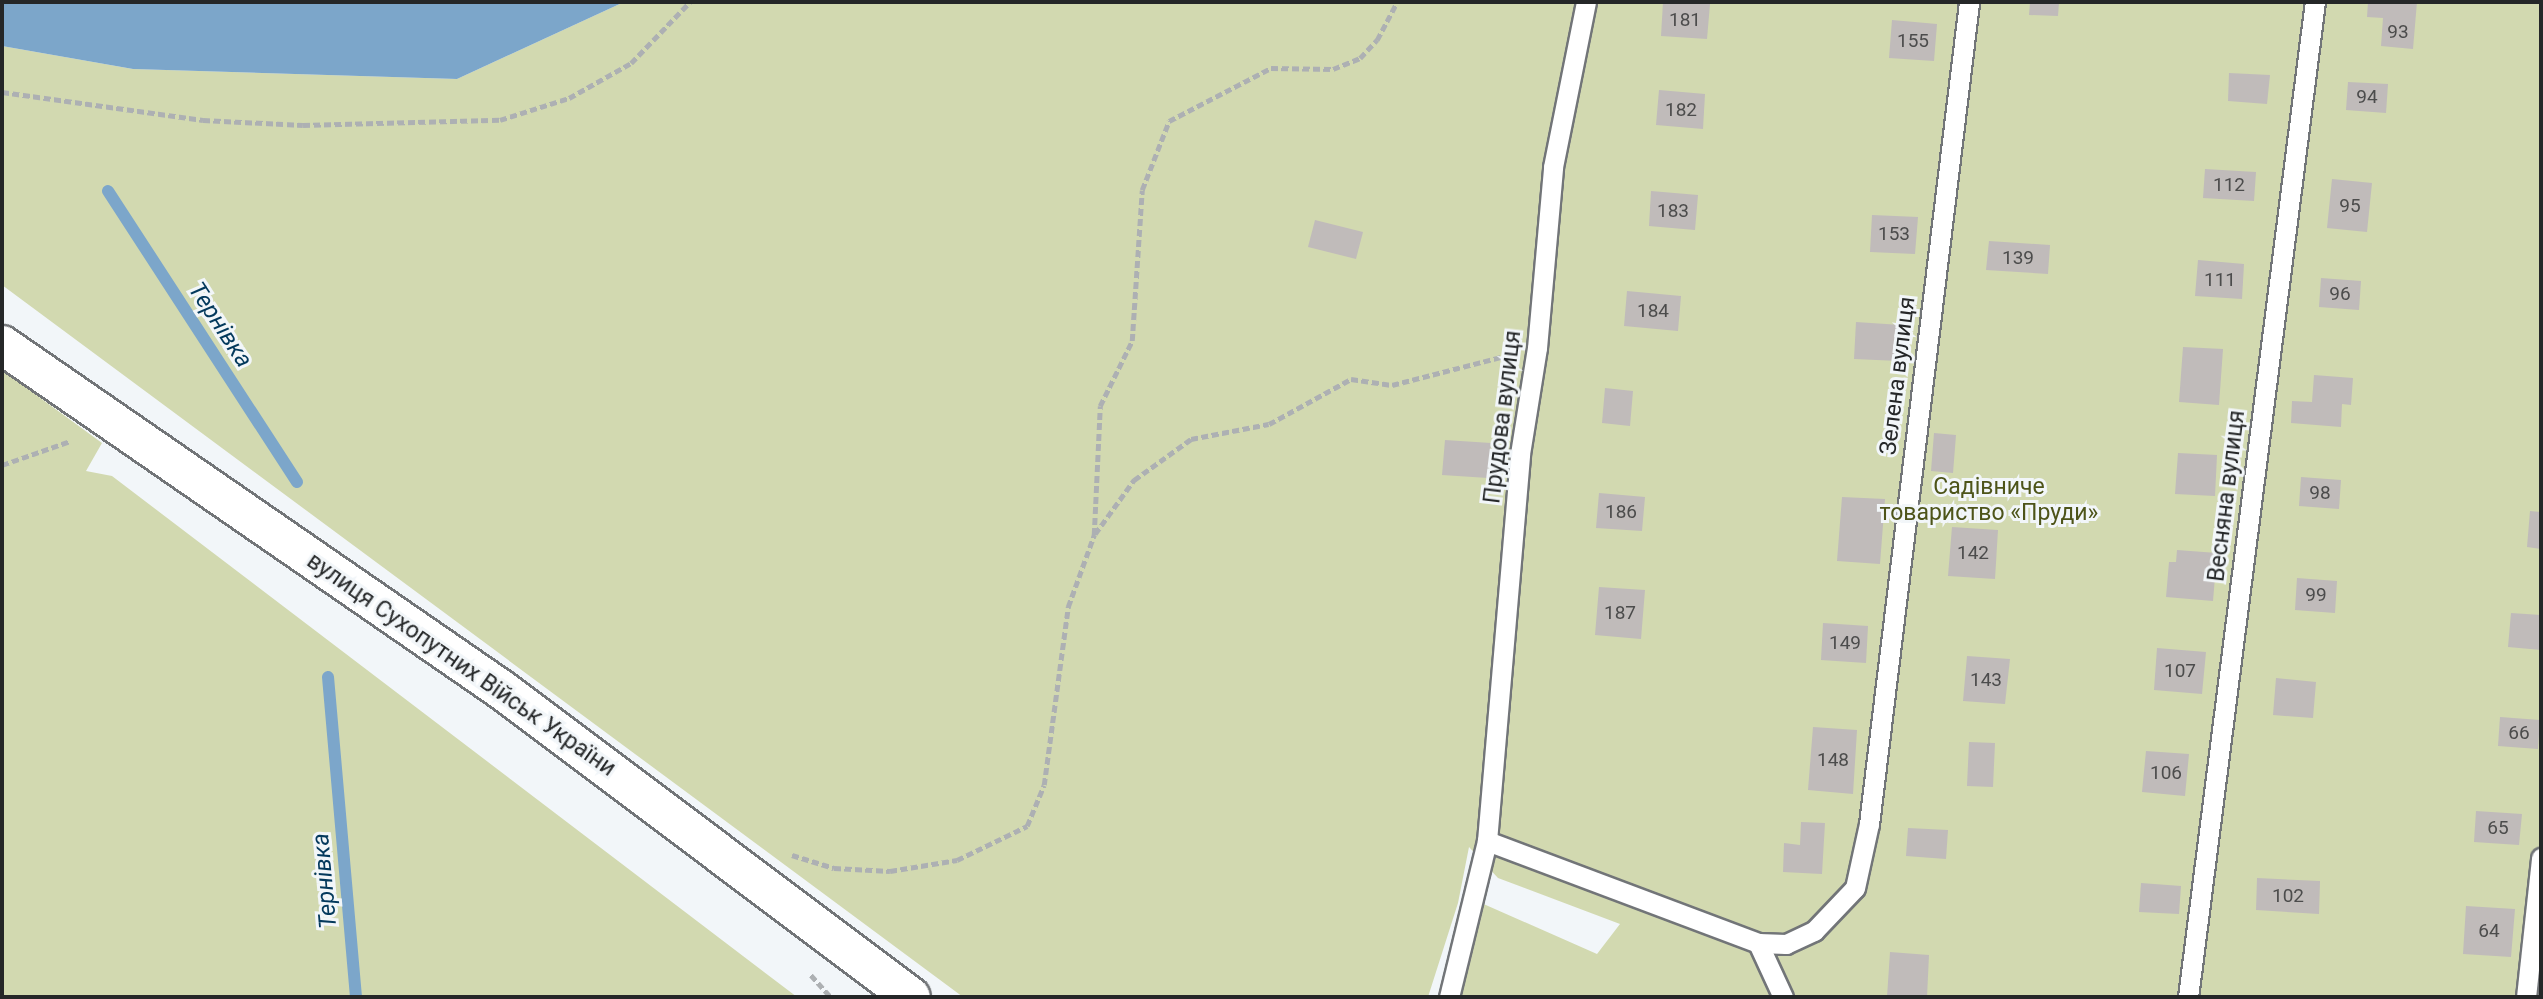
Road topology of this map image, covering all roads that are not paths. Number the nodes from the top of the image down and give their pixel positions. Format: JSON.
{"nodes":[{"id":1,"x":1586,"y":2,"type":"edge"},
{"id":2,"x":1969,"y":2,"type":"edge"},
{"id":3,"x":2315,"y":2,"type":"edge"},
{"id":4,"x":2,"y":345,"type":"edge"},
{"id":5,"x":1487,"y":841,"type":"junction"},
{"id":6,"x":2541,"y":858,"type":"edge"},
{"id":7,"x":1758,"y":943,"type":"junction"},
{"id":8,"x":911,"y":997,"type":"edge"},
{"id":9,"x":1448,"y":997,"type":"edge"},
{"id":10,"x":1783,"y":997,"type":"edge"},
{"id":11,"x":2188,"y":997,"type":"edge"},
{"id":12,"x":2526,"y":997,"type":"edge"}],
"edges":[{"from":1,"to":5,"type":"lane","name":"Прудова вулиця"},
{"from":2,"to":7,"type":"lane","name":"Зелена вулиця"},
{"from":3,"to":11,"type":"lane","name":"Весняна вулиця"},
{"from":4,"to":8,"type":"street","name":"вулиця Сухопутних Військ України"},
{"from":5,"to":7,"type":"lane"},
{"from":5,"to":9,"type":"lane","name":"Прудова вулиця"},
{"from":6,"to":12,"type":"lane"},
{"from":7,"to":10,"type":"lane"}]}
